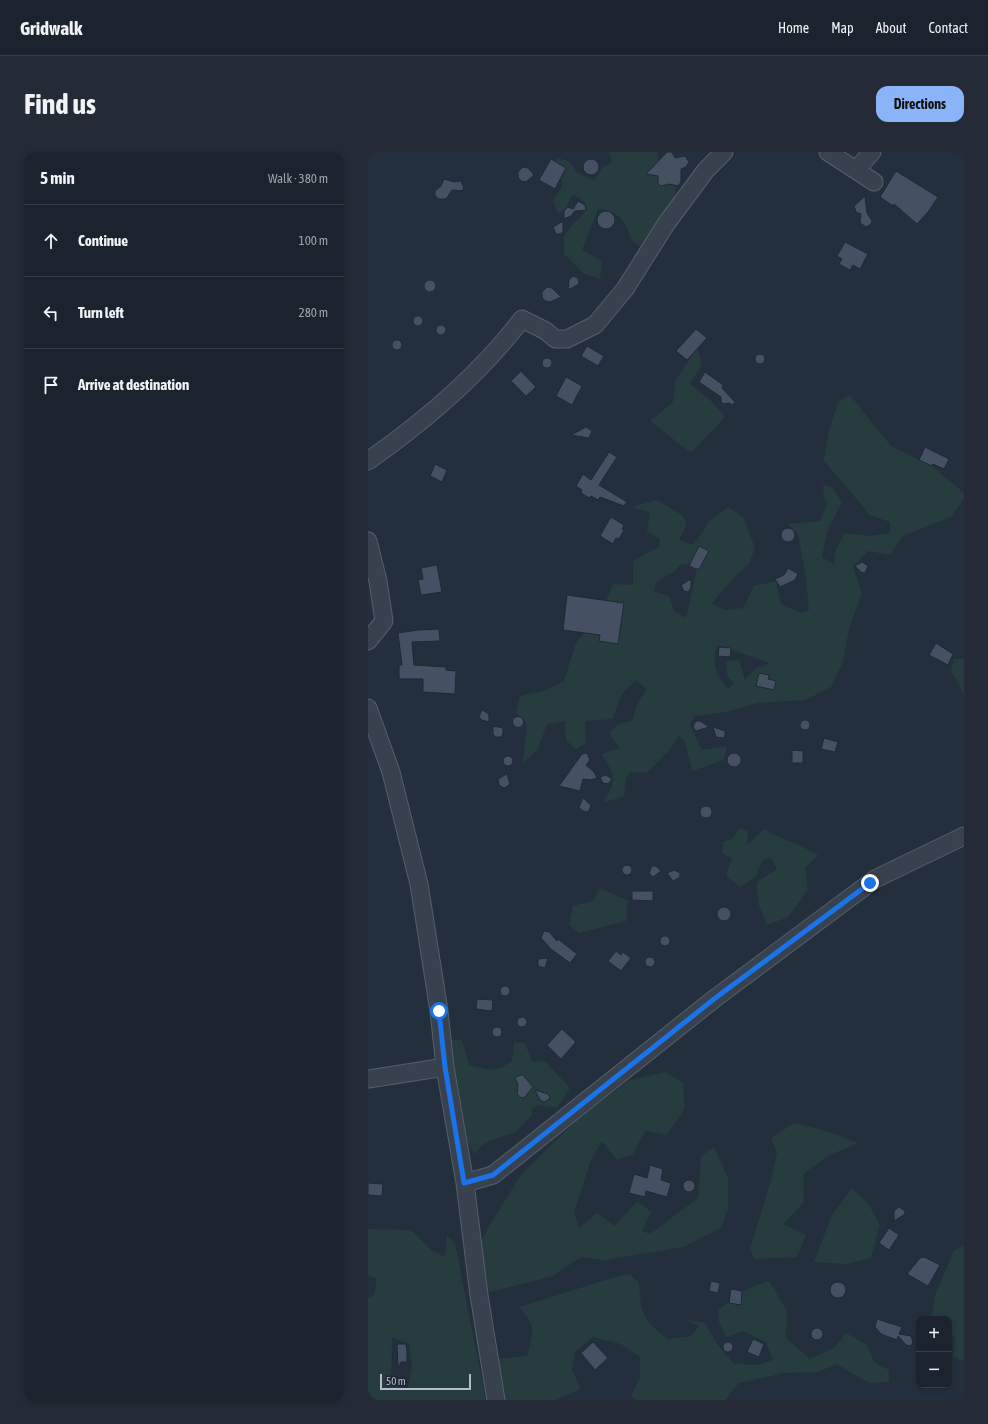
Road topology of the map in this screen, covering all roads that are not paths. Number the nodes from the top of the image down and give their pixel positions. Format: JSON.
{"nodes":[{"id":1,"x":724,"y":152,"type":"edge"},
{"id":2,"x":828,"y":152,"type":"edge"},
{"id":3,"x":872,"y":152,"type":"edge"},
{"id":4,"x":856,"y":170,"type":"junction"},
{"id":5,"x":874,"y":182,"type":"dead end"},
{"id":6,"x":368,"y":461,"type":"edge"},
{"id":7,"x":368,"y":542,"type":"edge"},
{"id":8,"x":368,"y":641,"type":"edge"},
{"id":9,"x":368,"y":708,"type":"edge"},
{"id":10,"x":964,"y":836,"type":"edge"},
{"id":11,"x":445,"y":1067,"type":"junction"},
{"id":12,"x":368,"y":1079,"type":"edge"},
{"id":13,"x":464,"y":1183,"type":"junction"},
{"id":14,"x":496,"y":1400,"type":"edge"}],
"edges":[{"from":1,"to":6,"type":"street"},
{"from":2,"to":4,"type":"street"},
{"from":3,"to":4,"type":"street"},
{"from":4,"to":5,"type":"street"},
{"from":7,"to":8,"type":"street"},
{"from":9,"to":11,"type":"street"},
{"from":10,"to":13,"type":"street"},
{"from":11,"to":12,"type":"street"},
{"from":11,"to":13,"type":"street"},
{"from":13,"to":14,"type":"street"}]}
